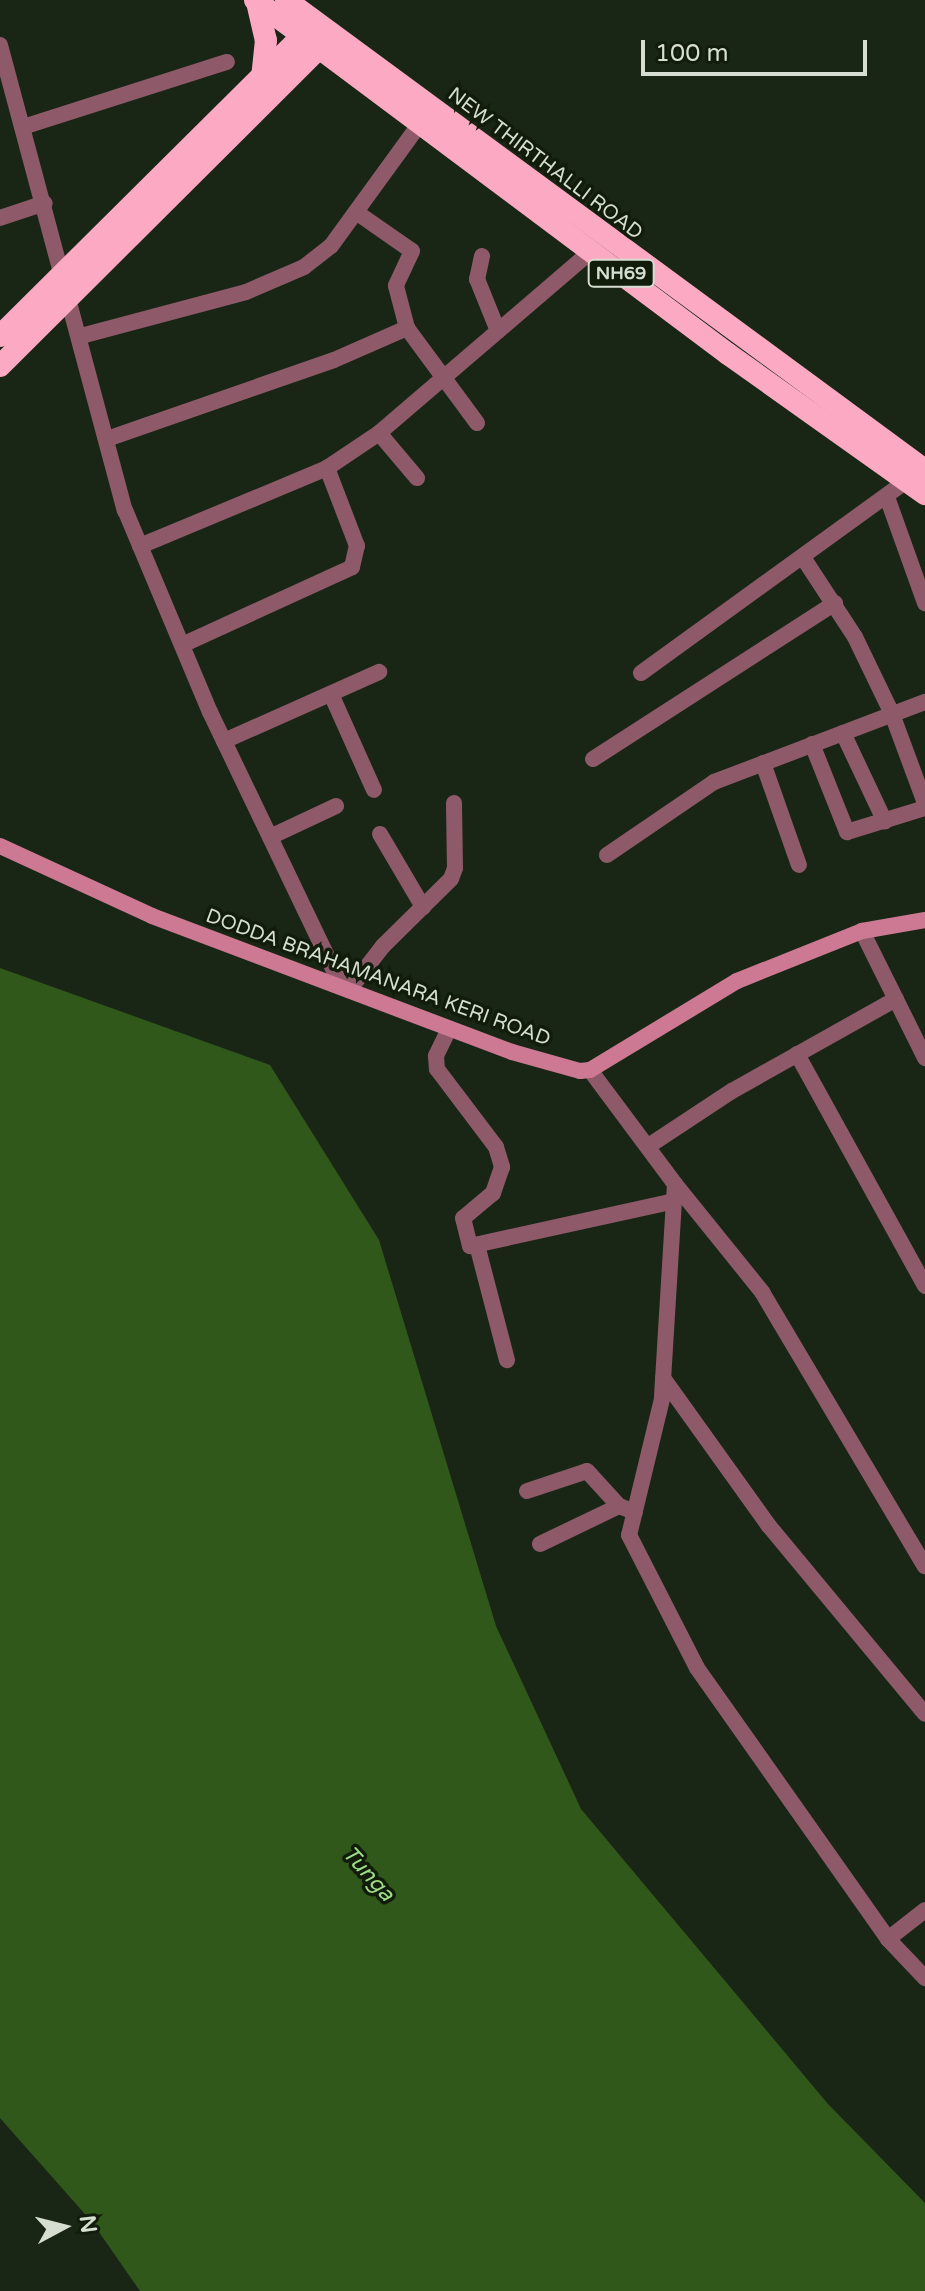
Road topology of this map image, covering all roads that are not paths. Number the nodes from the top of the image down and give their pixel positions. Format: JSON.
{"nodes":[{"id":1,"x":286,"y":0,"type":"edge"},
{"id":2,"x":256,"y":1,"type":"edge"},
{"id":3,"x":318,"y":36,"type":"junction"},
{"id":4,"x":0,"y":45,"type":"edge"},
{"id":5,"x":227,"y":62,"type":"dead end"},
{"id":6,"x":352,"y":73,"type":"junction"},
{"id":7,"x":262,"y":78,"type":"junction"},
{"id":8,"x":289,"y":81,"type":"junction"},
{"id":9,"x":8,"y":105,"type":"edge"},
{"id":10,"x":421,"y":122,"type":"junction"},
{"id":11,"x":23,"y":127,"type":"junction"},
{"id":12,"x":45,"y":203,"type":"junction"},
{"id":13,"x":356,"y":212,"type":"junction"},
{"id":14,"x":0,"y":218,"type":"edge"},
{"id":15,"x":591,"y":251,"type":"junction"},
{"id":16,"x":482,"y":256,"type":"dead end"},
{"id":17,"x":61,"y":277,"type":"junction"},
{"id":18,"x":70,"y":300,"type":"junction"},
{"id":19,"x":407,"y":328,"type":"junction"},
{"id":20,"x":498,"y":331,"type":"junction"},
{"id":21,"x":0,"y":336,"type":"edge"},
{"id":22,"x":81,"y":336,"type":"junction"},
{"id":23,"x":0,"y":366,"type":"edge"},
{"id":24,"x":443,"y":379,"type":"junction"},
{"id":25,"x":477,"y":423,"type":"dead end"},
{"id":26,"x":379,"y":433,"type":"junction"},
{"id":27,"x":107,"y":439,"type":"junction"},
{"id":28,"x":327,"y":468,"type":"junction"},
{"id":29,"x":909,"y":473,"type":"edge"},
{"id":30,"x":417,"y":478,"type":"dead end"},
{"id":31,"x":887,"y":497,"type":"junction"},
{"id":32,"x":140,"y":546,"type":"junction"},
{"id":33,"x":804,"y":559,"type":"junction"},
{"id":34,"x":835,"y":603,"type":"junction"},
{"id":35,"x":925,"y":603,"type":"edge"},
{"id":36,"x":182,"y":645,"type":"junction"},
{"id":37,"x":379,"y":672,"type":"dead end"},
{"id":38,"x":641,"y":673,"type":"dead end"},
{"id":39,"x":331,"y":694,"type":"junction"},
{"id":40,"x":925,"y":702,"type":"edge"},
{"id":41,"x":892,"y":714,"type":"junction"},
{"id":42,"x":843,"y":733,"type":"junction"},
{"id":43,"x":224,"y":741,"type":"junction"},
{"id":44,"x":812,"y":744,"type":"junction"},
{"id":45,"x":593,"y":759,"type":"dead end"},
{"id":46,"x":763,"y":763,"type":"junction"},
{"id":47,"x":374,"y":790,"type":"dead end"},
{"id":48,"x":924,"y":799,"type":"edge"},
{"id":49,"x":454,"y":803,"type":"dead end"},
{"id":50,"x":336,"y":806,"type":"dead end"},
{"id":51,"x":885,"y":822,"type":"junction"},
{"id":52,"x":380,"y":834,"type":"dead end"},
{"id":53,"x":270,"y":837,"type":"junction"},
{"id":54,"x":0,"y":846,"type":"edge"},
{"id":55,"x":607,"y":855,"type":"dead end"},
{"id":56,"x":799,"y":865,"type":"dead end"},
{"id":57,"x":423,"y":907,"type":"junction"},
{"id":58,"x":925,"y":920,"type":"edge"},
{"id":59,"x":862,"y":931,"type":"junction"},
{"id":60,"x":346,"y":989,"type":"junction"},
{"id":61,"x":896,"y":999,"type":"junction"},
{"id":62,"x":449,"y":1029,"type":"junction"},
{"id":63,"x":797,"y":1054,"type":"junction"},
{"id":64,"x":925,"y":1058,"type":"edge"},
{"id":65,"x":590,"y":1070,"type":"junction"},
{"id":66,"x":650,"y":1145,"type":"junction"},
{"id":67,"x":675,"y":1192,"type":"junction"},
{"id":68,"x":477,"y":1245,"type":"junction"},
{"id":69,"x":925,"y":1286,"type":"edge"},
{"id":70,"x":507,"y":1360,"type":"dead end"},
{"id":71,"x":663,"y":1378,"type":"junction"},
{"id":72,"x":527,"y":1491,"type":"dead end"},
{"id":73,"x":627,"y":1509,"type":"junction"},
{"id":74,"x":540,"y":1544,"type":"dead end"},
{"id":75,"x":925,"y":1566,"type":"edge"},
{"id":76,"x":925,"y":1714,"type":"edge"},
{"id":77,"x":925,"y":1910,"type":"edge"},
{"id":78,"x":888,"y":1939,"type":"junction"},
{"id":79,"x":925,"y":1978,"type":"edge"}],
"edges":[{"from":1,"to":3,"type":"highway"},
{"from":2,"to":3,"type":"highway"},
{"from":2,"to":7,"type":"highway"},
{"from":3,"to":6,"type":"highway","number":"NH69"},
{"from":3,"to":7,"type":"highway"},
{"from":3,"to":8,"type":"highway"},
{"from":3,"to":29,"type":"highway","name":"NEW THIRTHALLI ROAD","number":"NH69"},
{"from":4,"to":9,"type":"street"},
{"from":5,"to":11,"type":"street"},
{"from":6,"to":8,"type":"highway"},
{"from":6,"to":10,"type":"highway","number":"NH69"},
{"from":7,"to":17,"type":"highway"},
{"from":8,"to":18,"type":"highway"},
{"from":9,"to":11,"type":"street"},
{"from":10,"to":13,"type":"street"},
{"from":10,"to":15,"type":"highway","number":"NH69"},
{"from":11,"to":12,"type":"street"},
{"from":12,"to":14,"type":"street"},
{"from":12,"to":17,"type":"street"},
{"from":13,"to":19,"type":"street"},
{"from":13,"to":22,"type":"street"},
{"from":15,"to":20,"type":"street"},
{"from":15,"to":29,"type":"highway","number":"NH69"},
{"from":16,"to":20,"type":"street"},
{"from":17,"to":18,"type":"street"},
{"from":17,"to":21,"type":"highway"},
{"from":18,"to":22,"type":"street"},
{"from":18,"to":23,"type":"highway"},
{"from":19,"to":24,"type":"street"},
{"from":19,"to":27,"type":"street"},
{"from":20,"to":24,"type":"street"},
{"from":22,"to":27,"type":"street"},
{"from":24,"to":25,"type":"street"},
{"from":24,"to":26,"type":"street"},
{"from":26,"to":28,"type":"street"},
{"from":26,"to":30,"type":"street"},
{"from":27,"to":32,"type":"street"},
{"from":28,"to":32,"type":"street"},
{"from":28,"to":36,"type":"street"},
{"from":29,"to":31,"type":"street"},
{"from":31,"to":33,"type":"street"},
{"from":31,"to":35,"type":"street"},
{"from":32,"to":36,"type":"street"},
{"from":33,"to":34,"type":"street"},
{"from":33,"to":38,"type":"street"},
{"from":34,"to":41,"type":"street"},
{"from":34,"to":45,"type":"street"},
{"from":36,"to":43,"type":"street"},
{"from":37,"to":39,"type":"street"},
{"from":39,"to":43,"type":"street"},
{"from":39,"to":47,"type":"street"},
{"from":40,"to":41,"type":"street"},
{"from":41,"to":42,"type":"street"},
{"from":41,"to":48,"type":"street"},
{"from":42,"to":44,"type":"street"},
{"from":42,"to":51,"type":"street"},
{"from":43,"to":53,"type":"street"},
{"from":44,"to":46,"type":"street"},
{"from":44,"to":51,"type":"street"},
{"from":46,"to":55,"type":"street"},
{"from":46,"to":56,"type":"street"},
{"from":48,"to":51,"type":"street"},
{"from":49,"to":57,"type":"street"},
{"from":50,"to":53,"type":"street"},
{"from":52,"to":57,"type":"street"},
{"from":53,"to":60,"type":"street"},
{"from":54,"to":60,"type":"main road","name":"DODDA BRAHAMANARA KERI ROAD"},
{"from":57,"to":60,"type":"street"},
{"from":58,"to":59,"type":"main road"},
{"from":59,"to":61,"type":"street"},
{"from":59,"to":65,"type":"main road"},
{"from":60,"to":62,"type":"main road","name":"DODDA BRAHAMANARA KERI ROAD"},
{"from":61,"to":63,"type":"street"},
{"from":61,"to":64,"type":"street"},
{"from":62,"to":65,"type":"main road","name":"DODDA BRAHAMANARA KERI ROAD"},
{"from":62,"to":68,"type":"street"},
{"from":63,"to":66,"type":"street"},
{"from":63,"to":69,"type":"street"},
{"from":65,"to":66,"type":"street"},
{"from":66,"to":67,"type":"street"},
{"from":67,"to":68,"type":"street"},
{"from":67,"to":71,"type":"street"},
{"from":67,"to":75,"type":"street"},
{"from":68,"to":70,"type":"street"},
{"from":71,"to":73,"type":"street"},
{"from":71,"to":76,"type":"street"},
{"from":72,"to":73,"type":"street"},
{"from":73,"to":74,"type":"street"},
{"from":73,"to":78,"type":"street"},
{"from":77,"to":78,"type":"street"},
{"from":78,"to":79,"type":"street"}]}
